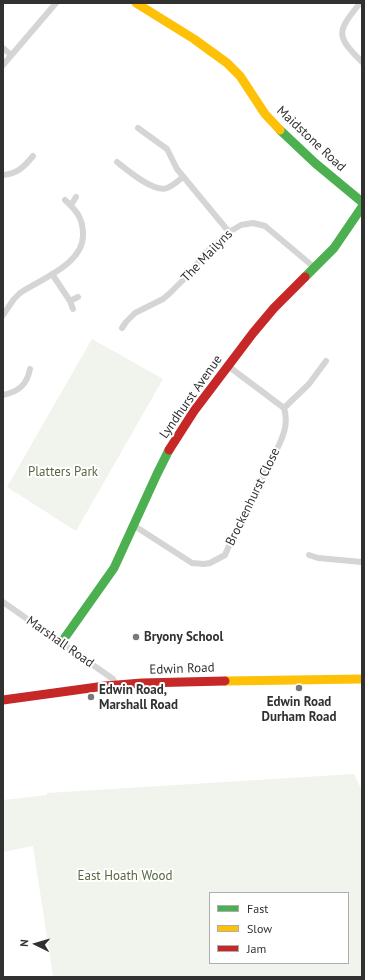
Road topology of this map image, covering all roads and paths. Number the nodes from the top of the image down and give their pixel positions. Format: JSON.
{"nodes":[{"id":1,"x":56,"y":3,"type":"edge"},
{"id":2,"x":136,"y":3,"type":"edge"},
{"id":3,"x":360,"y":3,"type":"edge"},
{"id":4,"x":3,"y":48,"type":"edge"},
{"id":5,"x":12,"y":55,"type":"junction"},
{"id":6,"x":362,"y":62,"type":"edge"},
{"id":7,"x":3,"y":65,"type":"edge"},
{"id":8,"x":138,"y":128,"type":"dead end"},
{"id":9,"x":33,"y":156,"type":"dead end"},
{"id":10,"x":117,"y":162,"type":"dead end"},
{"id":11,"x":3,"y":176,"type":"edge"},
{"id":12,"x":183,"y":177,"type":"junction"},
{"id":13,"x":76,"y":197,"type":"dead end"},
{"id":14,"x":65,"y":200,"type":"dead end"},
{"id":15,"x":362,"y":202,"type":"edge"},
{"id":16,"x":71,"y":205,"type":"junction"},
{"id":17,"x":362,"y":207,"type":"edge"},
{"id":18,"x":229,"y":232,"type":"junction"},
{"id":19,"x":315,"y":268,"type":"junction"},
{"id":20,"x":52,"y":274,"type":"junction"},
{"id":21,"x":78,"y":297,"type":"dead end"},
{"id":22,"x":70,"y":301,"type":"junction"},
{"id":23,"x":74,"y":309,"type":"dead end"},
{"id":24,"x":3,"y":315,"type":"edge"},
{"id":25,"x":122,"y":328,"type":"dead end"},
{"id":26,"x":326,"y":361,"type":"dead end"},
{"id":27,"x":228,"y":366,"type":"junction"},
{"id":28,"x":30,"y":369,"type":"dead end"},
{"id":29,"x":3,"y":395,"type":"edge"},
{"id":30,"x":284,"y":408,"type":"junction"},
{"id":31,"x":133,"y":526,"type":"junction"},
{"id":32,"x":309,"y":555,"type":"dead end"},
{"id":33,"x":362,"y":562,"type":"edge"},
{"id":34,"x":3,"y":602,"type":"edge"},
{"id":35,"x":61,"y":643,"type":"junction"},
{"id":36,"x":362,"y":679,"type":"edge"},
{"id":37,"x":116,"y":685,"type":"junction"},
{"id":38,"x":3,"y":700,"type":"edge"}],
"edges":[{"from":1,"to":5,"type":"street"},
{"from":2,"to":15,"type":"street","name":"Maidstone Road"},
{"from":3,"to":6,"type":"street"},
{"from":4,"to":5,"type":"street"},
{"from":5,"to":7,"type":"street"},
{"from":8,"to":12,"type":"street"},
{"from":9,"to":11,"type":"street"},
{"from":10,"to":12,"type":"street"},
{"from":12,"to":18,"type":"street"},
{"from":13,"to":16,"type":"street"},
{"from":14,"to":16,"type":"street"},
{"from":16,"to":20,"type":"street"},
{"from":17,"to":19,"type":"street","name":"Lyndhurst Avenue"},
{"from":18,"to":19,"type":"street","name":"The Mailyns"},
{"from":18,"to":25,"type":"street","name":"The Mailyns"},
{"from":19,"to":27,"type":"street","name":"Lyndhurst Avenue"},
{"from":20,"to":22,"type":"street"},
{"from":20,"to":24,"type":"street"},
{"from":21,"to":22,"type":"street"},
{"from":22,"to":23,"type":"street"},
{"from":26,"to":30,"type":"street"},
{"from":27,"to":30,"type":"street"},
{"from":27,"to":31,"type":"street","name":"Lyndhurst Avenue"},
{"from":28,"to":29,"type":"street"},
{"from":30,"to":31,"type":"street","name":"Brockenhurst Close"},
{"from":31,"to":35,"type":"street","name":"Lyndhurst Avenue"},
{"from":32,"to":33,"type":"street"},
{"from":34,"to":35,"type":"street","name":"Marshall Road"},
{"from":35,"to":37,"type":"street","name":"Marshall Road"},
{"from":36,"to":37,"type":"street","name":"Edwin Road"},
{"from":37,"to":38,"type":"street","name":"Edwin Road"}]}
